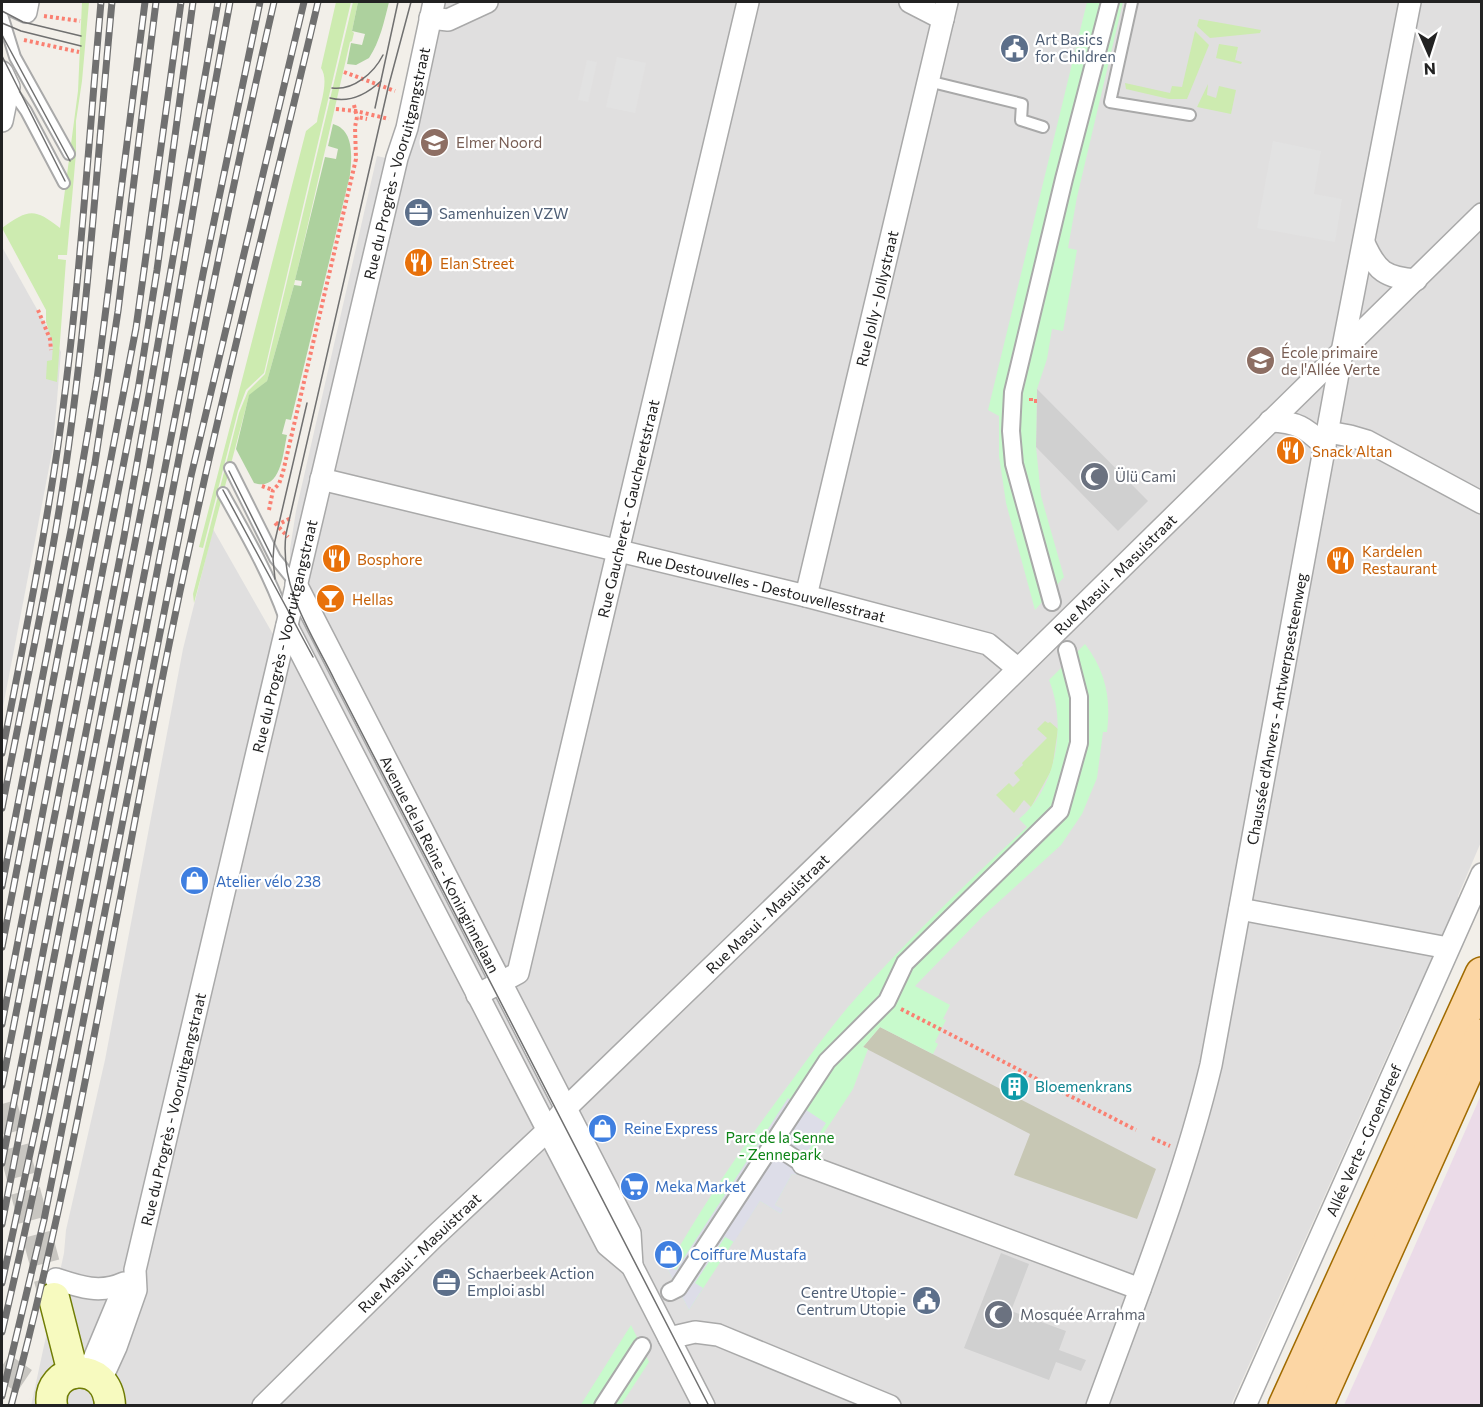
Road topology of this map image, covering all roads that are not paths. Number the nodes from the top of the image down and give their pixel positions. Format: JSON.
{"nodes":[{"id":1,"x":5,"y":2,"type":"edge"},
{"id":2,"x":487,"y":2,"type":"edge"},
{"id":3,"x":748,"y":2,"type":"edge"},
{"id":4,"x":910,"y":2,"type":"edge"},
{"id":5,"x":1110,"y":2,"type":"edge"},
{"id":6,"x":1132,"y":2,"type":"edge"},
{"id":7,"x":1410,"y":2,"type":"edge"},
{"id":8,"x":32,"y":10,"type":"edge"},
{"id":9,"x":432,"y":10,"type":"edge"},
{"id":10,"x":945,"y":10,"type":"edge"},
{"id":11,"x":2,"y":15,"type":"edge"},
{"id":12,"x":5,"y":80,"type":"edge"},
{"id":13,"x":928,"y":81,"type":"junction"},
{"id":14,"x":1190,"y":115,"type":"dead end"},
{"id":15,"x":2,"y":122,"type":"edge"},
{"id":16,"x":1043,"y":127,"type":"dead end"},
{"id":17,"x":69,"y":154,"type":"dead end"},
{"id":18,"x":64,"y":183,"type":"dead end"},
{"id":19,"x":1480,"y":217,"type":"edge"},
{"id":20,"x":1364,"y":243,"type":"junction"},
{"id":21,"x":1416,"y":280,"type":"junction"},
{"id":22,"x":1342,"y":352,"type":"junction"},
{"id":23,"x":1270,"y":421,"type":"junction"},
{"id":24,"x":1327,"y":439,"type":"junction"},
{"id":25,"x":230,"y":468,"type":"dead end"},
{"id":26,"x":321,"y":479,"type":"junction"},
{"id":27,"x":223,"y":493,"type":"dead end"},
{"id":28,"x":1482,"y":503,"type":"edge"},
{"id":29,"x":618,"y":552,"type":"junction"},
{"id":30,"x":296,"y":584,"type":"junction"},
{"id":31,"x":806,"y":596,"type":"junction"},
{"id":32,"x":1052,"y":602,"type":"dead end"},
{"id":33,"x":287,"y":626,"type":"junction"},
{"id":34,"x":1067,"y":650,"type":"dead end"},
{"id":35,"x":1017,"y":668,"type":"junction"},
{"id":36,"x":1482,"y":874,"type":"edge"},
{"id":37,"x":1240,"y":909,"type":"junction"},
{"id":38,"x":1448,"y":948,"type":"junction"},
{"id":39,"x":1482,"y":974,"type":"edge"},
{"id":40,"x":502,"y":981,"type":"junction"},
{"id":41,"x":477,"y":995,"type":"junction"},
{"id":42,"x":1482,"y":1036,"type":"edge"},
{"id":43,"x":556,"y":1120,"type":"junction"},
{"id":44,"x":773,"y":1144,"type":"junction"},
{"id":45,"x":803,"y":1164,"type":"joint"},
{"id":46,"x":632,"y":1266,"type":"junction"},
{"id":47,"x":130,"y":1277,"type":"junction"},
{"id":48,"x":55,"y":1289,"type":"joint"},
{"id":49,"x":1140,"y":1289,"type":"junction"},
{"id":50,"x":670,"y":1292,"type":"dead end"},
{"id":51,"x":669,"y":1338,"type":"junction"},
{"id":52,"x":642,"y":1346,"type":"dead end"},
{"id":53,"x":93,"y":1383,"type":"edge"},
{"id":54,"x":52,"y":1406,"type":"edge"},
{"id":55,"x":263,"y":1406,"type":"edge"},
{"id":56,"x":603,"y":1406,"type":"edge"},
{"id":57,"x":704,"y":1406,"type":"edge"},
{"id":58,"x":890,"y":1406,"type":"edge"},
{"id":59,"x":1096,"y":1406,"type":"edge"},
{"id":60,"x":1245,"y":1406,"type":"edge"},
{"id":61,"x":1284,"y":1406,"type":"edge"},
{"id":62,"x":1316,"y":1406,"type":"edge"}],
"edges":[{"from":1,"to":8,"type":"street"},
{"from":2,"to":9,"type":"street"},
{"from":3,"to":29,"type":"street","name":"Rue Gaucheret - Gaucheretstraat"},
{"from":4,"to":10,"type":"street"},
{"from":5,"to":32,"type":"street"},
{"from":6,"to":14,"type":"lane"},
{"from":7,"to":20,"type":"street","name":"Chaussée d'Anvers - Antwerpsesteenweg"},
{"from":9,"to":26,"type":"street","name":"Rue du Progrès - Vooruitgangstraat"},
{"from":10,"to":13,"type":"street","name":"Rue Jolly - Jollystraat"},
{"from":11,"to":17,"type":"lane"},
{"from":12,"to":15,"type":"street"},
{"from":12,"to":18,"type":"lane"},
{"from":13,"to":16,"type":"lane"},
{"from":13,"to":31,"type":"street","name":"Rue Jolly - Jollystraat"},
{"from":19,"to":21,"type":"street","name":"Rue Masui - Masuistraat"},
{"from":20,"to":21,"type":"street"},
{"from":20,"to":22,"type":"street","name":"Chaussée d'Anvers - Antwerpsesteenweg"},
{"from":21,"to":22,"type":"street","name":"Rue Masui - Masuistraat"},
{"from":22,"to":23,"type":"street","name":"Rue Masui - Masuistraat"},
{"from":22,"to":24,"type":"street","name":"Chaussée d'Anvers - Antwerpsesteenweg"},
{"from":23,"to":24,"type":"street"},
{"from":23,"to":35,"type":"street","name":"Rue Masui - Masuistraat"},
{"from":24,"to":28,"type":"street"},
{"from":24,"to":37,"type":"street","name":"Chaussée d'Anvers - Antwerpsesteenweg"},
{"from":25,"to":30,"type":"lane","name":"Avenue de la Reine - Koninginnelaan"},
{"from":26,"to":29,"type":"street","name":"Rue Destouvelles - Destouvellesstraat"},
{"from":26,"to":30,"type":"street","name":"Rue du Progrès - Vooruitgangstraat"},
{"from":27,"to":33,"type":"lane","name":"Avenue de la Reine - Koninginnelaan"},
{"from":29,"to":31,"type":"street","name":"Rue Destouvelles - Destouvellesstraat"},
{"from":29,"to":40,"type":"street","name":"Rue Gaucheret - Gaucheretstraat"},
{"from":30,"to":33,"type":"street","name":"Rue du Progrès - Vooruitgangstraat"},
{"from":30,"to":40,"type":"street","name":"Avenue de la Reine - Koninginnelaan"},
{"from":31,"to":35,"type":"street","name":"Rue Destouvelles - Destouvellesstraat"},
{"from":33,"to":41,"type":"street","name":"Avenue de la Reine - Koninginnelaan"},
{"from":33,"to":47,"type":"street","name":"Rue du Progrès - Vooruitgangstraat"},
{"from":34,"to":44,"type":"street"},
{"from":35,"to":43,"type":"street","name":"Rue Masui - Masuistraat"},
{"from":36,"to":38,"type":"street","name":"Allée Verte - Groendreef"},
{"from":37,"to":38,"type":"street"},
{"from":37,"to":49,"type":"street","name":"Chaussée d'Anvers - Antwerpsesteenweg"},
{"from":38,"to":60,"type":"street","name":"Allée Verte - Groendreef"},
{"from":39,"to":61,"type":"main road"},
{"from":40,"to":41,"type":"street","name":"Rue Gaucheret - Gaucheretstraat"},
{"from":40,"to":43,"type":"street","name":"Avenue de la Reine - Koninginnelaan"},
{"from":41,"to":43,"type":"street","name":"Avenue de la Reine - Koninginnelaan"},
{"from":42,"to":62,"type":"main road"},
{"from":43,"to":46,"type":"street","name":"Avenue de la Reine - Koninginnelaan"},
{"from":43,"to":46,"type":"street","name":"Avenue de la Reine - Koninginnelaan"},
{"from":43,"to":55,"type":"street","name":"Rue Masui - Masuistraat"},
{"from":44,"to":45,"type":"street"},
{"from":44,"to":50,"type":"street"},
{"from":45,"to":49,"type":"street"},
{"from":46,"to":51,"type":"street","name":"Avenue de la Reine - Koninginnelaan"},
{"from":47,"to":48,"type":"street"},
{"from":47,"to":53,"type":"street","name":"Rue du Progrès - Vooruitgangstraat"},
{"from":48,"to":53,"type":"main road"},
{"from":49,"to":59,"type":"street","name":"Chaussée d'Anvers - Antwerpsesteenweg"},
{"from":51,"to":57,"type":"street","name":"Avenue de la Reine - Koninginnelaan"},
{"from":51,"to":58,"type":"street"},
{"from":52,"to":56,"type":"street"},
{"from":53,"to":54,"type":"main road"}]}
